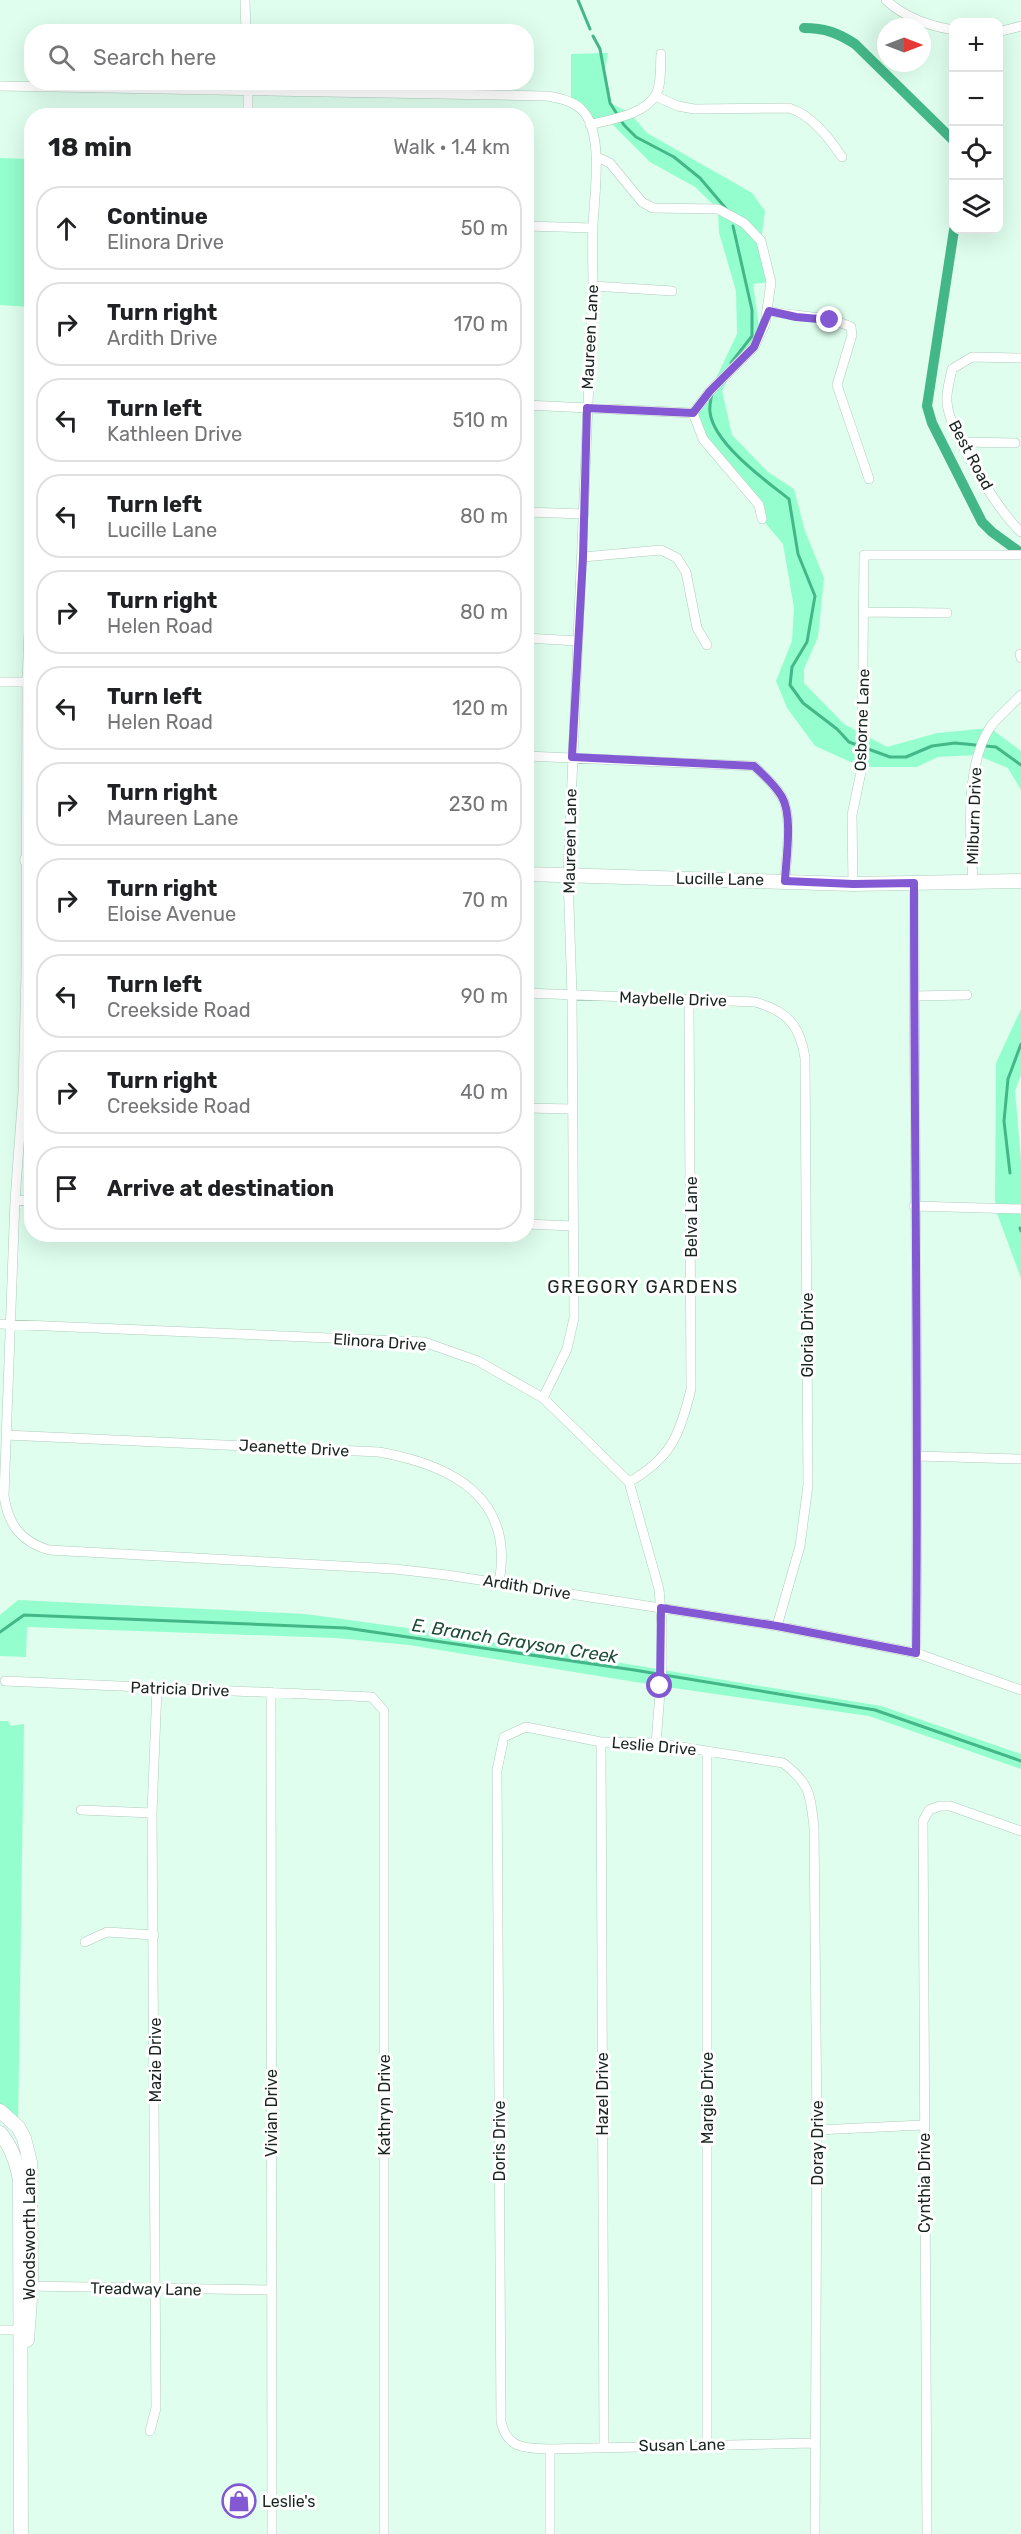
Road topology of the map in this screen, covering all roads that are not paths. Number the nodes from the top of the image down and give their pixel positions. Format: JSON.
{"nodes":[{"id":1,"x":245,"y":0,"type":"edge"},
{"id":2,"x":886,"y":0,"type":"edge"},
{"id":3,"x":246,"y":24,"type":"edge"},
{"id":4,"x":1021,"y":26,"type":"edge"},
{"id":5,"x":949,"y":29,"type":"edge"},
{"id":6,"x":1003,"y":31,"type":"edge"},
{"id":7,"x":661,"y":54,"type":"dead end"},
{"id":8,"x":0,"y":86,"type":"edge"},
{"id":9,"x":24,"y":86,"type":"edge"},
{"id":10,"x":248,"y":90,"type":"edge"},
{"id":11,"x":347,"y":90,"type":"edge"},
{"id":12,"x":655,"y":96,"type":"junction"},
{"id":13,"x":248,"y":108,"type":"edge"},
{"id":14,"x":590,"y":125,"type":"junction"},
{"id":15,"x":597,"y":157,"type":"junction"},
{"id":16,"x":842,"y":157,"type":"dead end"},
{"id":17,"x":534,"y":226,"type":"edge"},
{"id":18,"x":592,"y":228,"type":"junction"},
{"id":19,"x":593,"y":286,"type":"junction"},
{"id":20,"x":672,"y":291,"type":"dead end"},
{"id":21,"x":769,"y":311,"type":"junction"},
{"id":22,"x":1021,"y":358,"type":"edge"},
{"id":23,"x":534,"y":405,"type":"edge"},
{"id":24,"x":587,"y":408,"type":"junction"},
{"id":25,"x":693,"y":413,"type":"junction"},
{"id":26,"x":962,"y":442,"type":"junction"},
{"id":27,"x":1015,"y":443,"type":"dead end"},
{"id":28,"x":869,"y":479,"type":"dead end"},
{"id":29,"x":534,"y":512,"type":"edge"},
{"id":30,"x":584,"y":514,"type":"junction"},
{"id":31,"x":762,"y":519,"type":"dead end"},
{"id":32,"x":1021,"y":532,"type":"edge"},
{"id":33,"x":1021,"y":555,"type":"edge"},
{"id":34,"x":583,"y":557,"type":"junction"},
{"id":35,"x":865,"y":612,"type":"junction"},
{"id":36,"x":947,"y":613,"type":"dead end"},
{"id":37,"x":534,"y":638,"type":"edge"},
{"id":38,"x":578,"y":640,"type":"junction"},
{"id":39,"x":707,"y":645,"type":"dead end"},
{"id":40,"x":0,"y":682,"type":"edge"},
{"id":41,"x":24,"y":682,"type":"edge"},
{"id":42,"x":1021,"y":695,"type":"edge"},
{"id":43,"x":534,"y":756,"type":"edge"},
{"id":44,"x":572,"y":757,"type":"junction"},
{"id":45,"x":534,"y":874,"type":"edge"},
{"id":46,"x":568,"y":875,"type":"junction"},
{"id":47,"x":785,"y":881,"type":"junction"},
{"id":48,"x":973,"y":881,"type":"junction"},
{"id":49,"x":1021,"y":881,"type":"edge"},
{"id":50,"x":914,"y":883,"type":"junction"},
{"id":51,"x":853,"y":884,"type":"junction"},
{"id":52,"x":534,"y":993,"type":"edge"},
{"id":53,"x":572,"y":995,"type":"junction"},
{"id":54,"x":967,"y":995,"type":"dead end"},
{"id":55,"x":914,"y":996,"type":"junction"},
{"id":56,"x":690,"y":1001,"type":"junction"},
{"id":57,"x":802,"y":1040,"type":"joint"},
{"id":58,"x":534,"y":1108,"type":"edge"},
{"id":59,"x":573,"y":1109,"type":"junction"},
{"id":60,"x":24,"y":1119,"type":"edge"},
{"id":61,"x":15,"y":1200,"type":"junction"},
{"id":62,"x":24,"y":1201,"type":"edge"},
{"id":63,"x":914,"y":1206,"type":"junction"},
{"id":64,"x":1021,"y":1209,"type":"edge"},
{"id":65,"x":534,"y":1224,"type":"edge"},
{"id":66,"x":573,"y":1226,"type":"junction"},
{"id":67,"x":0,"y":1324,"type":"edge"},
{"id":68,"x":11,"y":1325,"type":"junction"},
{"id":69,"x":543,"y":1398,"type":"junction"},
{"id":70,"x":6,"y":1435,"type":"junction"},
{"id":71,"x":918,"y":1456,"type":"junction"},
{"id":72,"x":1021,"y":1459,"type":"edge"},
{"id":73,"x":628,"y":1482,"type":"junction"},
{"id":74,"x":499,"y":1583,"type":"junction"},
{"id":75,"x":661,"y":1608,"type":"junction"},
{"id":76,"x":777,"y":1626,"type":"junction"},
{"id":77,"x":916,"y":1653,"type":"junction"},
{"id":78,"x":5,"y":1681,"type":"dead end"},
{"id":79,"x":157,"y":1688,"type":"junction"},
{"id":80,"x":1021,"y":1690,"type":"edge"},
{"id":81,"x":271,"y":1692,"type":"junction"},
{"id":82,"x":354,"y":1696,"type":"joint"},
{"id":83,"x":526,"y":1727,"type":"joint"},
{"id":84,"x":601,"y":1742,"type":"junction"},
{"id":85,"x":656,"y":1743,"type":"junction"},
{"id":86,"x":707,"y":1751,"type":"junction"},
{"id":87,"x":783,"y":1763,"type":"joint"},
{"id":88,"x":81,"y":1810,"type":"dead end"},
{"id":89,"x":152,"y":1813,"type":"junction"},
{"id":90,"x":1021,"y":1831,"type":"edge"},
{"id":91,"x":154,"y":1935,"type":"junction"},
{"id":92,"x":86,"y":1941,"type":"dead end"},
{"id":93,"x":0,"y":2111,"type":"edge"},
{"id":94,"x":923,"y":2125,"type":"junction"},
{"id":95,"x":18,"y":2127,"type":"junction"},
{"id":96,"x":817,"y":2130,"type":"junction"},
{"id":97,"x":2,"y":2136,"type":"edge"},
{"id":98,"x":26,"y":2286,"type":"junction"},
{"id":99,"x":157,"y":2289,"type":"junction"},
{"id":100,"x":271,"y":2290,"type":"junction"},
{"id":101,"x":0,"y":2330,"type":"edge"},
{"id":102,"x":20,"y":2330,"type":"junction"},
{"id":103,"x":22,"y":2366,"type":"junction"},
{"id":104,"x":150,"y":2431,"type":"dead end"},
{"id":105,"x":814,"y":2443,"type":"junction"},
{"id":106,"x":707,"y":2445,"type":"junction"},
{"id":107,"x":604,"y":2446,"type":"junction"},
{"id":108,"x":550,"y":2449,"type":"junction"},
{"id":109,"x":21,"y":2534,"type":"edge"},
{"id":110,"x":272,"y":2534,"type":"edge"},
{"id":111,"x":384,"y":2534,"type":"edge"},
{"id":112,"x":550,"y":2534,"type":"edge"},
{"id":113,"x":815,"y":2534,"type":"edge"},
{"id":114,"x":927,"y":2534,"type":"edge"}],
"edges":[{"from":1,"to":3,"type":"street"},
{"from":2,"to":5,"type":"street"},
{"from":4,"to":6,"type":"street"},
{"from":7,"to":12,"type":"street"},
{"from":8,"to":9,"type":"street","name":"Maureen Lane"},
{"from":10,"to":13,"type":"street"},
{"from":11,"to":14,"type":"street","name":"Maureen Lane"},
{"from":12,"to":14,"type":"street"},
{"from":12,"to":16,"type":"street"},
{"from":14,"to":15,"type":"street","name":"Maureen Lane"},
{"from":15,"to":18,"type":"street","name":"Maureen Lane"},
{"from":15,"to":21,"type":"street"},
{"from":17,"to":18,"type":"street"},
{"from":18,"to":19,"type":"street","name":"Maureen Lane"},
{"from":19,"to":20,"type":"street"},
{"from":19,"to":24,"type":"street","name":"Maureen Lane"},
{"from":21,"to":25,"type":"street"},
{"from":21,"to":28,"type":"street"},
{"from":22,"to":26,"type":"street","name":"Best Road"},
{"from":23,"to":24,"type":"street"},
{"from":24,"to":25,"type":"street"},
{"from":24,"to":30,"type":"street","name":"Maureen Lane"},
{"from":25,"to":31,"type":"street"},
{"from":26,"to":27,"type":"street"},
{"from":26,"to":32,"type":"street","name":"Best Road"},
{"from":29,"to":30,"type":"street"},
{"from":30,"to":34,"type":"street","name":"Maureen Lane"},
{"from":33,"to":35,"type":"street","name":"Osborne Lane"},
{"from":34,"to":38,"type":"street","name":"Maureen Lane"},
{"from":34,"to":39,"type":"street"},
{"from":35,"to":36,"type":"street"},
{"from":35,"to":51,"type":"street","name":"Osborne Lane"},
{"from":37,"to":38,"type":"street"},
{"from":38,"to":44,"type":"street","name":"Maureen Lane"},
{"from":40,"to":41,"type":"street"},
{"from":42,"to":48,"type":"street","name":"Milburn Drive"},
{"from":43,"to":44,"type":"street"},
{"from":44,"to":46,"type":"street","name":"Maureen Lane"},
{"from":44,"to":47,"type":"street"},
{"from":45,"to":46,"type":"street","name":"Lucille Lane"},
{"from":46,"to":47,"type":"street","name":"Lucille Lane"},
{"from":46,"to":53,"type":"street","name":"Maureen Lane"},
{"from":47,"to":51,"type":"street","name":"Lucille Lane"},
{"from":48,"to":49,"type":"street","name":"Lucille Lane"},
{"from":48,"to":50,"type":"street","name":"Lucille Lane"},
{"from":50,"to":51,"type":"street","name":"Lucille Lane"},
{"from":50,"to":55,"type":"street"},
{"from":52,"to":53,"type":"street","name":"Maybelle Drive"},
{"from":53,"to":56,"type":"street","name":"Maybelle Drive"},
{"from":53,"to":59,"type":"street","name":"Maureen Lane"},
{"from":54,"to":55,"type":"street"},
{"from":55,"to":63,"type":"street"},
{"from":56,"to":57,"type":"street","name":"Maybelle Drive"},
{"from":56,"to":73,"type":"street","name":"Belva Lane"},
{"from":57,"to":76,"type":"street","name":"Gloria Drive"},
{"from":58,"to":59,"type":"street"},
{"from":59,"to":66,"type":"street","name":"Maureen Lane"},
{"from":60,"to":61,"type":"street"},
{"from":61,"to":62,"type":"street"},
{"from":61,"to":68,"type":"street"},
{"from":63,"to":64,"type":"street"},
{"from":63,"to":71,"type":"street"},
{"from":65,"to":66,"type":"street"},
{"from":66,"to":69,"type":"street","name":"Maureen Lane"},
{"from":67,"to":68,"type":"street","name":"Elinora Drive"},
{"from":68,"to":69,"type":"street","name":"Elinora Drive"},
{"from":68,"to":70,"type":"street"},
{"from":69,"to":73,"type":"street","name":"Elinora Drive"},
{"from":70,"to":74,"type":"street","name":"Jeanette Drive"},
{"from":70,"to":74,"type":"street","name":"Ardith Drive"},
{"from":71,"to":72,"type":"street"},
{"from":71,"to":77,"type":"street"},
{"from":73,"to":75,"type":"street","name":"Elinora Drive"},
{"from":74,"to":75,"type":"street","name":"Ardith Drive"},
{"from":75,"to":76,"type":"street","name":"Ardith Drive"},
{"from":75,"to":85,"type":"street","name":"Elinora Drive"},
{"from":76,"to":77,"type":"street","name":"Ardith Drive"},
{"from":77,"to":80,"type":"street","name":"Ardith Drive"},
{"from":78,"to":79,"type":"street","name":"Patricia Drive"},
{"from":79,"to":81,"type":"street","name":"Patricia Drive"},
{"from":79,"to":89,"type":"street","name":"Mazie Drive"},
{"from":81,"to":82,"type":"street","name":"Patricia Drive"},
{"from":81,"to":100,"type":"street","name":"Vivian Drive"},
{"from":82,"to":111,"type":"street","name":"Kathryn Drive"},
{"from":83,"to":84,"type":"street","name":"Leslie Drive"},
{"from":83,"to":108,"type":"street","name":"Doris Drive"},
{"from":84,"to":85,"type":"street","name":"Leslie Drive"},
{"from":84,"to":107,"type":"street","name":"Hazel Drive"},
{"from":85,"to":86,"type":"street","name":"Leslie Drive"},
{"from":86,"to":87,"type":"street","name":"Leslie Drive"},
{"from":86,"to":106,"type":"street","name":"Margie Drive"},
{"from":87,"to":96,"type":"street","name":"Doray Drive"},
{"from":88,"to":89,"type":"street"},
{"from":89,"to":91,"type":"street","name":"Mazie Drive"},
{"from":90,"to":94,"type":"street","name":"Cynthia Drive"},
{"from":91,"to":92,"type":"street"},
{"from":91,"to":99,"type":"street","name":"Mazie Drive"},
{"from":93,"to":95,"type":"street","name":"Woodsworth Lane"},
{"from":94,"to":96,"type":"street"},
{"from":94,"to":114,"type":"street","name":"Cynthia Drive"},
{"from":95,"to":97,"type":"street"},
{"from":95,"to":98,"type":"street","name":"Woodsworth Lane"},
{"from":96,"to":105,"type":"street","name":"Doray Drive"},
{"from":97,"to":98,"type":"street","name":"Woodsworth Lane"},
{"from":98,"to":99,"type":"street","name":"Treadway Lane"},
{"from":98,"to":102,"type":"street","name":"Woodsworth Lane"},
{"from":98,"to":103,"type":"street","name":"Woodsworth Lane"},
{"from":99,"to":100,"type":"street","name":"Treadway Lane"},
{"from":99,"to":104,"type":"street","name":"Mazie Drive"},
{"from":100,"to":110,"type":"street","name":"Vivian Drive"},
{"from":101,"to":102,"type":"street"},
{"from":102,"to":103,"type":"street","name":"Woodsworth Lane"},
{"from":103,"to":109,"type":"street","name":"Woodsworth Lane"},
{"from":105,"to":106,"type":"street","name":"Susan Lane"},
{"from":105,"to":113,"type":"street","name":"Doray Drive"},
{"from":106,"to":107,"type":"street","name":"Susan Lane"},
{"from":107,"to":108,"type":"street","name":"Susan Lane"},
{"from":108,"to":112,"type":"street"}]}
